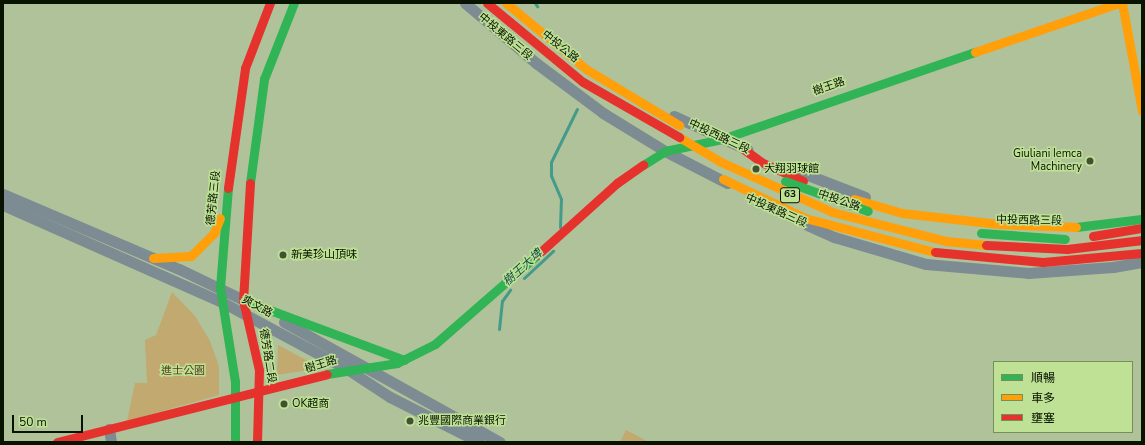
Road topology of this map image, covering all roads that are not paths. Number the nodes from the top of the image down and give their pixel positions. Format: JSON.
{"nodes":[{"id":1,"x":270,"y":3,"type":"edge"},
{"id":2,"x":294,"y":3,"type":"edge"},
{"id":3,"x":465,"y":3,"type":"edge"},
{"id":4,"x":487,"y":3,"type":"edge"},
{"id":5,"x":506,"y":3,"type":"edge"},
{"id":6,"x":515,"y":3,"type":"edge"},
{"id":7,"x":1119,"y":3,"type":"edge"},
{"id":8,"x":1122,"y":3,"type":"edge"},
{"id":9,"x":598,"y":68,"type":"junction"},
{"id":10,"x":578,"y":94,"type":"junction"},
{"id":11,"x":1142,"y":111,"type":"edge"},
{"id":12,"x":722,"y":139,"type":"junction"},
{"id":13,"x":742,"y":148,"type":"junction"},
{"id":14,"x":665,"y":151,"type":"junction"},
{"id":15,"x":723,"y":179,"type":"junction"},
{"id":16,"x":3,"y":194,"type":"edge"},
{"id":17,"x":3,"y":205,"type":"edge"},
{"id":18,"x":225,"y":205,"type":"junction"},
{"id":19,"x":1142,"y":212,"type":"edge"},
{"id":20,"x":1142,"y":219,"type":"edge"},
{"id":21,"x":1142,"y":228,"type":"edge"},
{"id":22,"x":1142,"y":240,"type":"edge"},
{"id":23,"x":1142,"y":253,"type":"edge"},
{"id":24,"x":154,"y":258,"type":"junction"},
{"id":25,"x":1142,"y":262,"type":"edge"},
{"id":26,"x":220,"y":288,"type":"junction"},
{"id":27,"x":243,"y":300,"type":"junction"},
{"id":28,"x":222,"y":302,"type":"junction"},
{"id":29,"x":248,"y":315,"type":"junction"},
{"id":30,"x":404,"y":360,"type":"junction"},
{"id":31,"x":368,"y":367,"type":"junction"},
{"id":32,"x":347,"y":369,"type":"junction"},
{"id":33,"x":260,"y":394,"type":"junction"},
{"id":34,"x":236,"y":399,"type":"junction"},
{"id":35,"x":109,"y":429,"type":"junction"},
{"id":36,"x":58,"y":442,"type":"edge"},
{"id":37,"x":111,"y":442,"type":"edge"},
{"id":38,"x":235,"y":442,"type":"edge"},
{"id":39,"x":257,"y":442,"type":"edge"},
{"id":40,"x":479,"y":442,"type":"edge"},
{"id":41,"x":500,"y":442,"type":"edge"}],
"edges":[{"from":1,"to":18,"type":"street","name":"德芳路三段"},
{"from":2,"to":27,"type":"street"},
{"from":3,"to":10,"type":"street","name":"中投東路三段"},
{"from":4,"to":22,"type":"street","name":"中投公路","number":"63","bridge":true},
{"from":5,"to":21,"type":"street","name":"中投公路","number":"63","bridge":true},
{"from":6,"to":9,"type":"street","name":"中投西路三段"},
{"from":7,"to":12,"type":"street","name":"樹王路"},
{"from":8,"to":11,"type":"street"},
{"from":9,"to":10,"type":"street"},
{"from":9,"to":12,"type":"street","name":"中投西路三段"},
{"from":10,"to":14,"type":"street","name":"中投東路三段"},
{"from":12,"to":13,"type":"street","name":"中投西路三段"},
{"from":12,"to":14,"type":"street","name":"樹王路"},
{"from":13,"to":19,"type":"street","name":"中投西路三段"},
{"from":13,"to":20,"type":"street"},
{"from":14,"to":15,"type":"street","name":"中投東路三段"},
{"from":14,"to":30,"type":"street","name":"樹王路"},
{"from":15,"to":23,"type":"street"},
{"from":15,"to":25,"type":"street","name":"中投東路三段"},
{"from":16,"to":24,"type":"street","name":"爽文路"},
{"from":17,"to":28,"type":"street","name":"爽文路"},
{"from":18,"to":24,"type":"street"},
{"from":18,"to":26,"type":"street","name":"德芳路三段"},
{"from":24,"to":26,"type":"street","name":"爽文路"},
{"from":26,"to":27,"type":"street","name":"爽文路"},
{"from":26,"to":28,"type":"street","name":"德芳路三段"},
{"from":27,"to":29,"type":"street","name":"德芳路二段"},
{"from":27,"to":30,"type":"street"},
{"from":27,"to":31,"type":"street","name":"爽文路"},
{"from":28,"to":29,"type":"street","name":"爽文路"},
{"from":28,"to":34,"type":"street","name":"德芳路三段"},
{"from":29,"to":32,"type":"street","name":"爽文路"},
{"from":29,"to":33,"type":"street","name":"德芳路二段"},
{"from":30,"to":31,"type":"street","name":"樹王路"},
{"from":31,"to":32,"type":"street","name":"樹王路"},
{"from":31,"to":41,"type":"street","name":"爽文路"},
{"from":32,"to":33,"type":"street","name":"樹王路"},
{"from":32,"to":40,"type":"street","name":"爽文路"},
{"from":33,"to":34,"type":"street","name":"樹王路"},
{"from":33,"to":39,"type":"street","name":"德芳路二段"},
{"from":34,"to":35,"type":"street","name":"樹王路"},
{"from":34,"to":38,"type":"street"},
{"from":35,"to":36,"type":"street","name":"樹王路"},
{"from":35,"to":37,"type":"street"}]}
